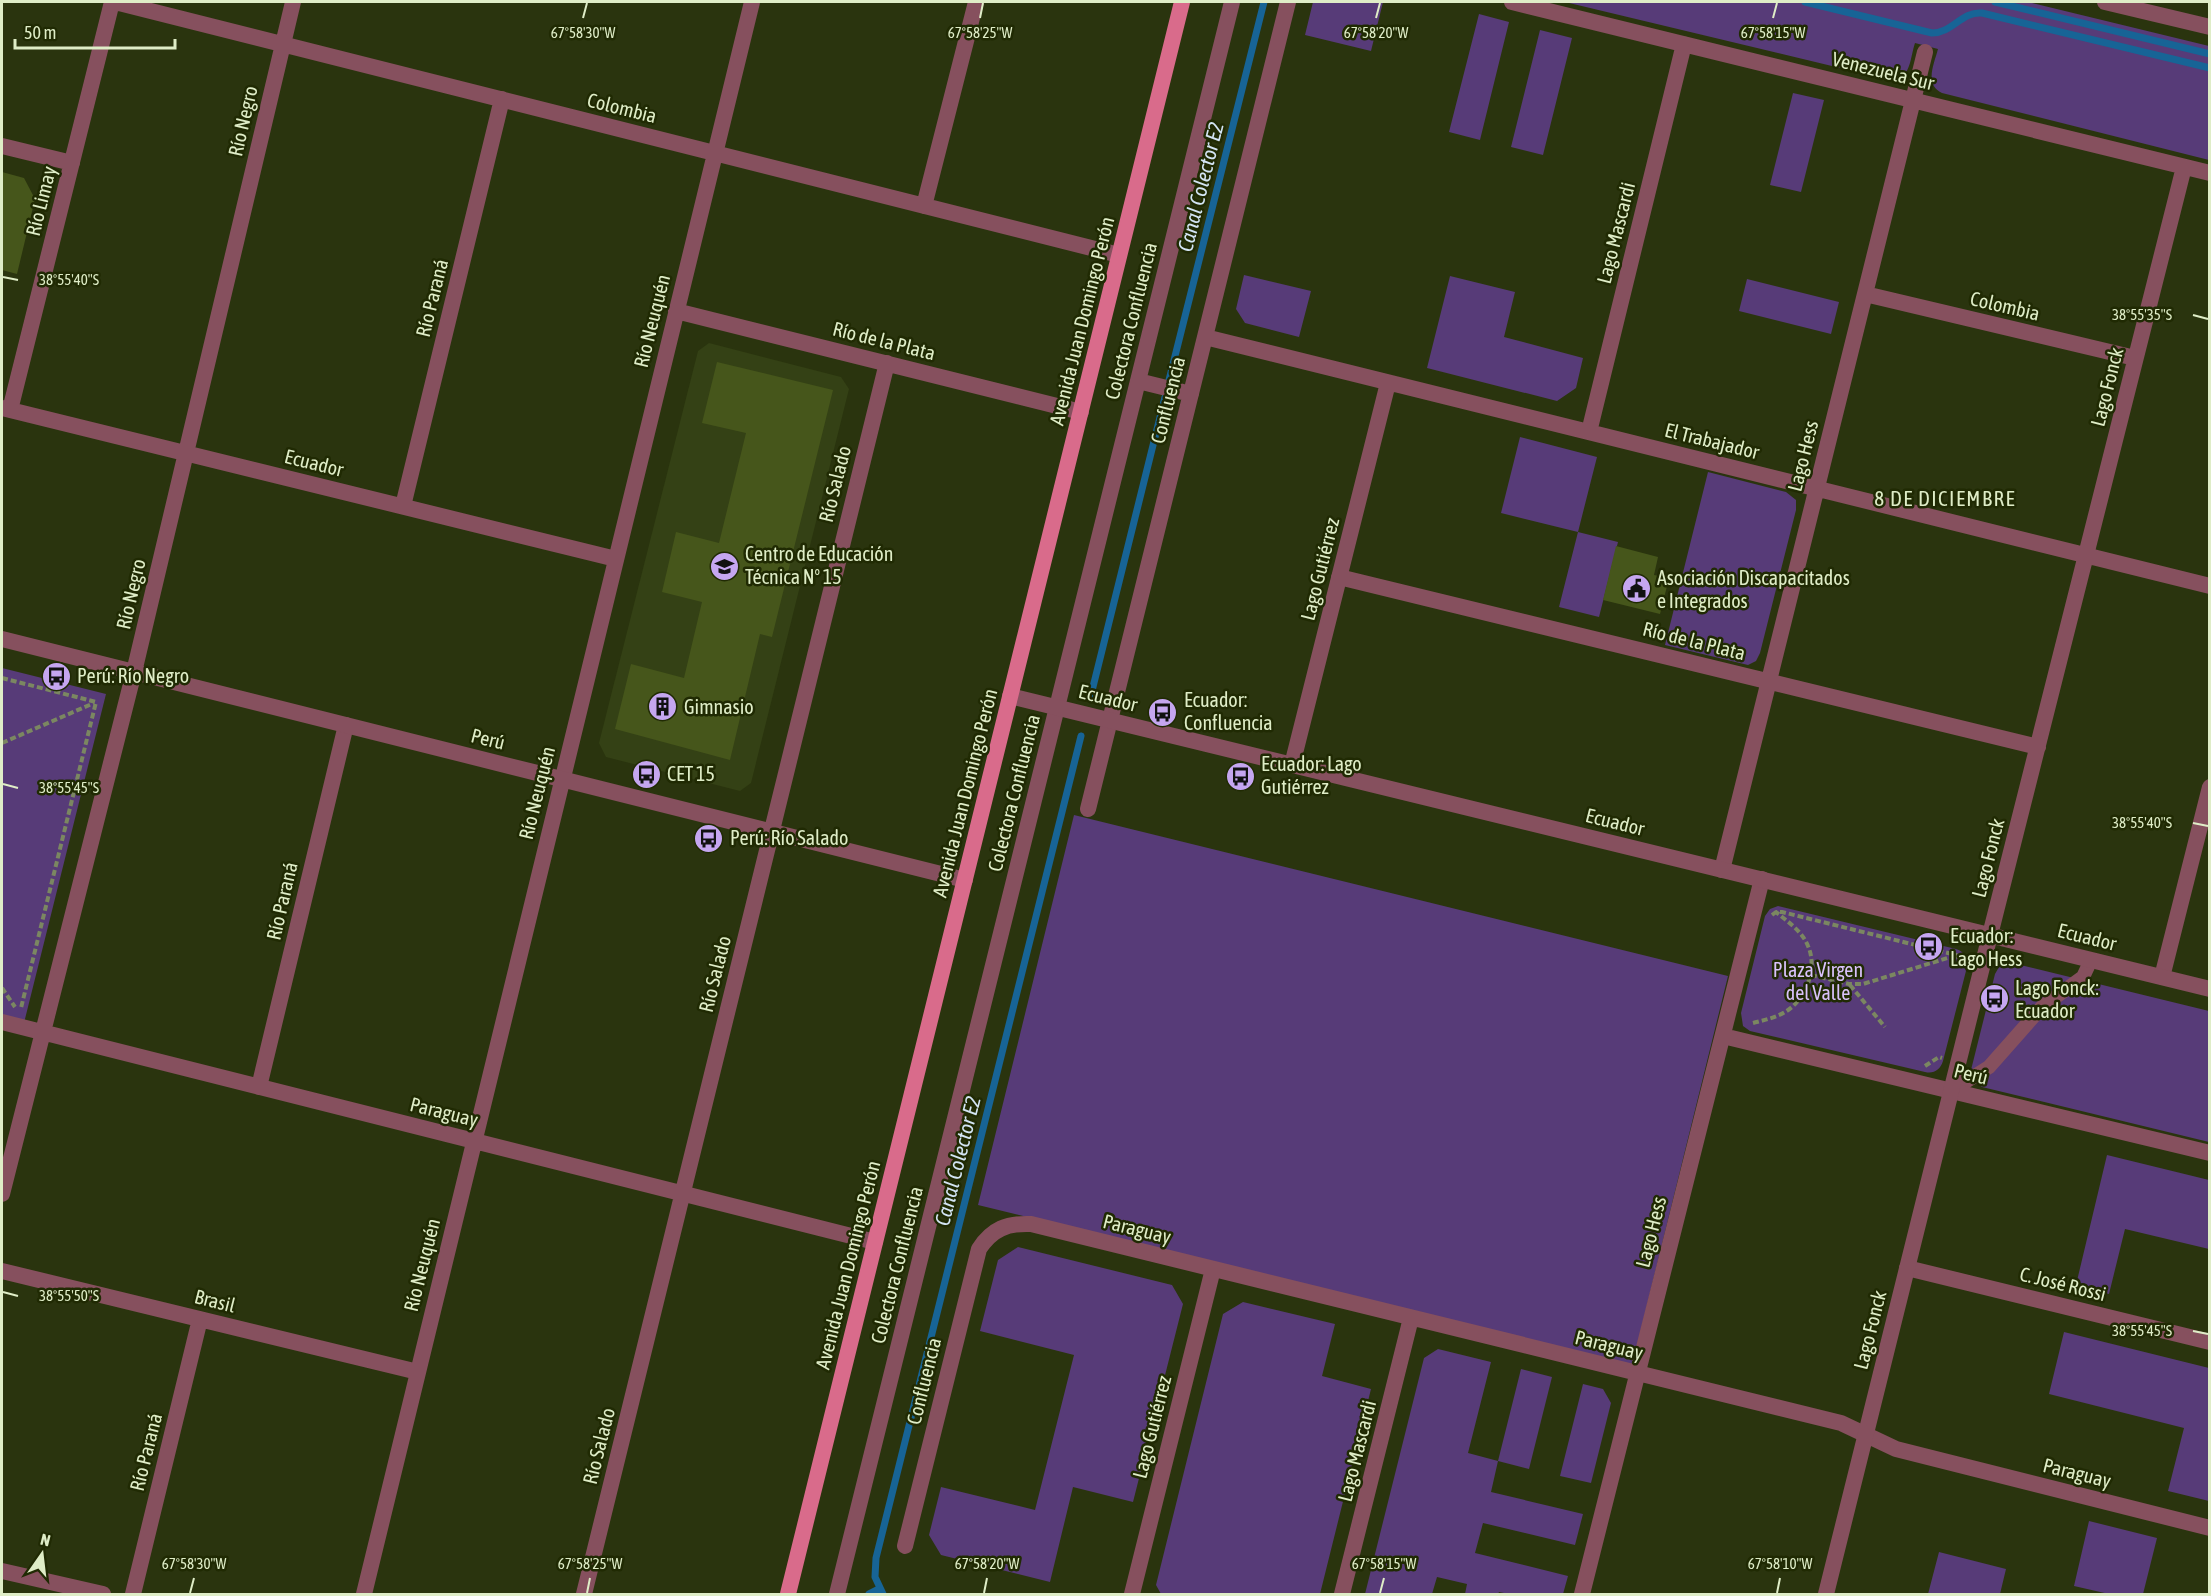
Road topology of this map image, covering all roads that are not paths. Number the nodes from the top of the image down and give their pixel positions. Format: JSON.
{"nodes":[{"id":1,"x":113,"y":2,"type":"edge"},
{"id":2,"x":293,"y":2,"type":"edge"},
{"id":3,"x":752,"y":2,"type":"edge"},
{"id":4,"x":976,"y":2,"type":"edge"},
{"id":5,"x":1182,"y":2,"type":"edge"},
{"id":6,"x":1232,"y":2,"type":"edge"},
{"id":7,"x":1288,"y":2,"type":"edge"},
{"id":8,"x":1512,"y":2,"type":"edge"},
{"id":9,"x":2105,"y":2,"type":"edge"},
{"id":10,"x":2210,"y":27,"type":"edge"},
{"id":11,"x":283,"y":44,"type":"junction"},
{"id":12,"x":1684,"y":44,"type":"junction"},
{"id":13,"x":1925,"y":52,"type":"dead end"},
{"id":14,"x":502,"y":99,"type":"junction"},
{"id":15,"x":1913,"y":100,"type":"junction"},
{"id":16,"x":2,"y":146,"type":"edge"},
{"id":17,"x":715,"y":153,"type":"junction"},
{"id":18,"x":72,"y":163,"type":"junction"},
{"id":19,"x":2184,"y":167,"type":"junction"},
{"id":20,"x":2210,"y":173,"type":"edge"},
{"id":21,"x":924,"y":206,"type":"junction"},
{"id":22,"x":1119,"y":255,"type":"junction"},
{"id":23,"x":1865,"y":294,"type":"junction"},
{"id":24,"x":676,"y":311,"type":"junction"},
{"id":25,"x":1205,"y":337,"type":"junction"},
{"id":26,"x":2135,"y":358,"type":"junction"},
{"id":27,"x":887,"y":363,"type":"junction"},
{"id":28,"x":1138,"y":381,"type":"junction"},
{"id":29,"x":1388,"y":382,"type":"junction"},
{"id":30,"x":1191,"y":394,"type":"junction"},
{"id":31,"x":6,"y":409,"type":"edge"},
{"id":32,"x":1081,"y":412,"type":"junction"},
{"id":33,"x":1588,"y":432,"type":"junction"},
{"id":34,"x":186,"y":453,"type":"junction"},
{"id":35,"x":1817,"y":489,"type":"junction"},
{"id":36,"x":403,"y":506,"type":"junction"},
{"id":37,"x":2086,"y":555,"type":"junction"},
{"id":38,"x":616,"y":559,"type":"junction"},
{"id":39,"x":1340,"y":577,"type":"junction"},
{"id":40,"x":2210,"y":586,"type":"edge"},
{"id":41,"x":2,"y":639,"type":"edge"},
{"id":42,"x":134,"y":672,"type":"junction"},
{"id":43,"x":1769,"y":681,"type":"junction"},
{"id":44,"x":1010,"y":696,"type":"junction"},
{"id":45,"x":1057,"y":707,"type":"junction"},
{"id":46,"x":1110,"y":720,"type":"junction"},
{"id":47,"x":346,"y":725,"type":"junction"},
{"id":48,"x":2038,"y":747,"type":"junction"},
{"id":49,"x":1292,"y":765,"type":"junction"},
{"id":50,"x":562,"y":779,"type":"junction"},
{"id":51,"x":2210,"y":787,"type":"edge"},
{"id":52,"x":1088,"y":809,"type":"dead end"},
{"id":53,"x":771,"y":831,"type":"junction"},
{"id":54,"x":1722,"y":870,"type":"junction"},
{"id":55,"x":1762,"y":879,"type":"junction"},
{"id":56,"x":965,"y":880,"type":"junction"},
{"id":57,"x":1990,"y":935,"type":"junction"},
{"id":58,"x":2091,"y":960,"type":"junction"},
{"id":59,"x":2162,"y":977,"type":"junction"},
{"id":60,"x":2210,"y":989,"type":"edge"},
{"id":61,"x":6,"y":1017,"type":"edge"},
{"id":62,"x":42,"y":1032,"type":"junction"},
{"id":63,"x":1723,"y":1036,"type":"junction"},
{"id":64,"x":259,"y":1087,"type":"junction"},
{"id":65,"x":1951,"y":1091,"type":"junction"},
{"id":66,"x":474,"y":1141,"type":"junction"},
{"id":67,"x":2210,"y":1153,"type":"edge"},
{"id":68,"x":682,"y":1193,"type":"junction"},
{"id":69,"x":2,"y":1194,"type":"edge"},
{"id":70,"x":994,"y":1231,"type":"joint"},
{"id":71,"x":876,"y":1242,"type":"junction"},
{"id":72,"x":1907,"y":1268,"type":"junction"},
{"id":73,"x":1213,"y":1269,"type":"junction"},
{"id":74,"x":2,"y":1271,"type":"edge"},
{"id":75,"x":1411,"y":1318,"type":"junction"},
{"id":76,"x":200,"y":1319,"type":"junction"},
{"id":77,"x":2210,"y":1342,"type":"edge"},
{"id":78,"x":418,"y":1372,"type":"junction"},
{"id":79,"x":1637,"y":1374,"type":"junction"},
{"id":80,"x":1865,"y":1435,"type":"junction"},
{"id":81,"x":2210,"y":1528,"type":"edge"},
{"id":82,"x":905,"y":1546,"type":"dead end"},
{"id":83,"x":2,"y":1571,"type":"edge"},
{"id":84,"x":103,"y":1594,"type":"edge"},
{"id":85,"x":133,"y":1594,"type":"edge"},
{"id":86,"x":364,"y":1594,"type":"edge"},
{"id":87,"x":584,"y":1594,"type":"edge"},
{"id":88,"x":788,"y":1594,"type":"edge"},
{"id":89,"x":837,"y":1594,"type":"edge"},
{"id":90,"x":1132,"y":1594,"type":"edge"},
{"id":91,"x":1342,"y":1594,"type":"edge"},
{"id":92,"x":1582,"y":1594,"type":"edge"},
{"id":93,"x":1826,"y":1594,"type":"edge"}],
"edges":[{"from":1,"to":11,"type":"street","name":"Colombia"},
{"from":1,"to":18,"type":"street","name":"Río Limay"},
{"from":2,"to":11,"type":"street","name":"Río Negro"},
{"from":3,"to":17,"type":"street","name":"Río Neuquén"},
{"from":4,"to":21,"type":"street"},
{"from":5,"to":22,"type":"main road","name":"Avenida Juan Domingo Perón"},
{"from":6,"to":28,"type":"street","name":"Colectora Confluencia"},
{"from":7,"to":25,"type":"street","name":"Confluencia"},
{"from":8,"to":12,"type":"street","name":"Venezuela Sur"},
{"from":9,"to":10,"type":"street"},
{"from":11,"to":14,"type":"street","name":"Colombia"},
{"from":11,"to":34,"type":"street","name":"Río Negro"},
{"from":12,"to":15,"type":"street","name":"Venezuela Sur"},
{"from":12,"to":33,"type":"street","name":"Lago Mascardi"},
{"from":13,"to":15,"type":"street","name":"Lago Hess"},
{"from":14,"to":17,"type":"street","name":"Colombia"},
{"from":14,"to":36,"type":"street","name":"Río Paraná"},
{"from":15,"to":19,"type":"street","name":"Venezuela Sur"},
{"from":15,"to":23,"type":"street","name":"Lago Hess"},
{"from":16,"to":18,"type":"street"},
{"from":17,"to":21,"type":"street","name":"Colombia"},
{"from":17,"to":24,"type":"street","name":"Río Neuquén"},
{"from":18,"to":31,"type":"street","name":"Río Limay"},
{"from":19,"to":20,"type":"street","name":"Venezuela Sur"},
{"from":19,"to":26,"type":"street","name":"Lago Fonck"},
{"from":21,"to":22,"type":"street","name":"Colombia"},
{"from":22,"to":32,"type":"main road","name":"Avenida Juan Domingo Perón"},
{"from":23,"to":26,"type":"street","name":"Colombia"},
{"from":23,"to":35,"type":"street","name":"Lago Hess"},
{"from":24,"to":27,"type":"street","name":"Río de la Plata"},
{"from":24,"to":38,"type":"street","name":"Río Neuquén"},
{"from":25,"to":29,"type":"street","name":"El Trabajador"},
{"from":25,"to":30,"type":"street","name":"Confluencia"},
{"from":26,"to":37,"type":"street","name":"Lago Fonck"},
{"from":27,"to":32,"type":"street","name":"Río de la Plata"},
{"from":27,"to":53,"type":"street","name":"Río Salado"},
{"from":28,"to":30,"type":"street"},
{"from":28,"to":45,"type":"street","name":"Colectora Confluencia"},
{"from":29,"to":33,"type":"street","name":"El Trabajador"},
{"from":29,"to":39,"type":"street","name":"Lago Gutiérrez"},
{"from":30,"to":46,"type":"street","name":"Confluencia"},
{"from":31,"to":34,"type":"street","name":"Ecuador"},
{"from":32,"to":44,"type":"main road","name":"Avenida Juan Domingo Perón"},
{"from":33,"to":35,"type":"street","name":"El Trabajador"},
{"from":34,"to":36,"type":"street","name":"Ecuador"},
{"from":34,"to":42,"type":"street","name":"Río Negro"},
{"from":35,"to":37,"type":"street","name":"El Trabajador"},
{"from":35,"to":43,"type":"street","name":"Lago Hess"},
{"from":36,"to":38,"type":"street","name":"Ecuador"},
{"from":37,"to":40,"type":"street","name":"El Trabajador"},
{"from":37,"to":48,"type":"street","name":"Lago Fonck"},
{"from":38,"to":50,"type":"street","name":"Río Neuquén"},
{"from":39,"to":43,"type":"street","name":"Río de la Plata"},
{"from":39,"to":49,"type":"street","name":"Lago Gutiérrez"},
{"from":41,"to":42,"type":"street","name":"Perú"},
{"from":42,"to":47,"type":"street","name":"Perú"},
{"from":42,"to":62,"type":"street","name":"Río Negro"},
{"from":43,"to":48,"type":"street","name":"Río de la Plata"},
{"from":43,"to":54,"type":"street","name":"Lago Hess"},
{"from":44,"to":45,"type":"street","name":"Ecuador"},
{"from":44,"to":56,"type":"main road","name":"Avenida Juan Domingo Perón"},
{"from":45,"to":46,"type":"street","name":"Ecuador"},
{"from":45,"to":89,"type":"street","name":"Colectora Confluencia"},
{"from":46,"to":49,"type":"street","name":"Ecuador"},
{"from":46,"to":52,"type":"street","name":"Confluencia"},
{"from":47,"to":50,"type":"street","name":"Perú"},
{"from":47,"to":64,"type":"street","name":"Río Paraná"},
{"from":48,"to":57,"type":"street","name":"Lago Fonck"},
{"from":49,"to":54,"type":"street","name":"Ecuador"},
{"from":50,"to":53,"type":"street","name":"Perú"},
{"from":50,"to":66,"type":"street","name":"Río Neuquén"},
{"from":51,"to":59,"type":"street"},
{"from":53,"to":56,"type":"street","name":"Perú"},
{"from":53,"to":68,"type":"street","name":"Río Salado"},
{"from":54,"to":55,"type":"street","name":"Ecuador"},
{"from":55,"to":57,"type":"street","name":"Ecuador"},
{"from":55,"to":63,"type":"street","name":"Lago Hess"},
{"from":56,"to":71,"type":"main road","name":"Avenida Juan Domingo Perón"},
{"from":57,"to":58,"type":"street","name":"Ecuador"},
{"from":57,"to":65,"type":"street","name":"Lago Fonck"},
{"from":58,"to":59,"type":"street","name":"Ecuador"},
{"from":58,"to":65,"type":"lane"},
{"from":59,"to":60,"type":"street","name":"Ecuador"},
{"from":61,"to":62,"type":"street","name":"Paraguay"},
{"from":62,"to":64,"type":"street","name":"Paraguay"},
{"from":62,"to":69,"type":"street","name":"Río Negro"},
{"from":63,"to":65,"type":"street","name":"Perú"},
{"from":63,"to":79,"type":"street","name":"Lago Hess"},
{"from":64,"to":66,"type":"street","name":"Paraguay"},
{"from":65,"to":67,"type":"street","name":"Perú"},
{"from":65,"to":72,"type":"street","name":"Lago Fonck"},
{"from":66,"to":68,"type":"street","name":"Paraguay"},
{"from":66,"to":78,"type":"street","name":"Río Neuquén"},
{"from":68,"to":71,"type":"street","name":"Paraguay"},
{"from":68,"to":87,"type":"street","name":"Río Salado"},
{"from":70,"to":73,"type":"street","name":"Paraguay"},
{"from":70,"to":82,"type":"street","name":"Confluencia"},
{"from":71,"to":88,"type":"main road","name":"Avenida Juan Domingo Perón"},
{"from":72,"to":77,"type":"street","name":"C. José Rossi"},
{"from":72,"to":80,"type":"street","name":"Lago Fonck"},
{"from":73,"to":75,"type":"street","name":"Paraguay"},
{"from":73,"to":90,"type":"street","name":"Lago Gutiérrez"},
{"from":74,"to":76,"type":"street","name":"Brasil"},
{"from":75,"to":79,"type":"street","name":"Paraguay"},
{"from":75,"to":91,"type":"street","name":"Lago Mascardi"},
{"from":76,"to":78,"type":"street","name":"Brasil"},
{"from":76,"to":85,"type":"street","name":"Río Paraná"},
{"from":78,"to":86,"type":"street","name":"Río Neuquén"},
{"from":79,"to":80,"type":"street","name":"Paraguay"},
{"from":79,"to":92,"type":"street","name":"Lago Hess"},
{"from":80,"to":81,"type":"street","name":"Paraguay"},
{"from":80,"to":93,"type":"street","name":"Lago Fonck"},
{"from":83,"to":84,"type":"street"}]}
